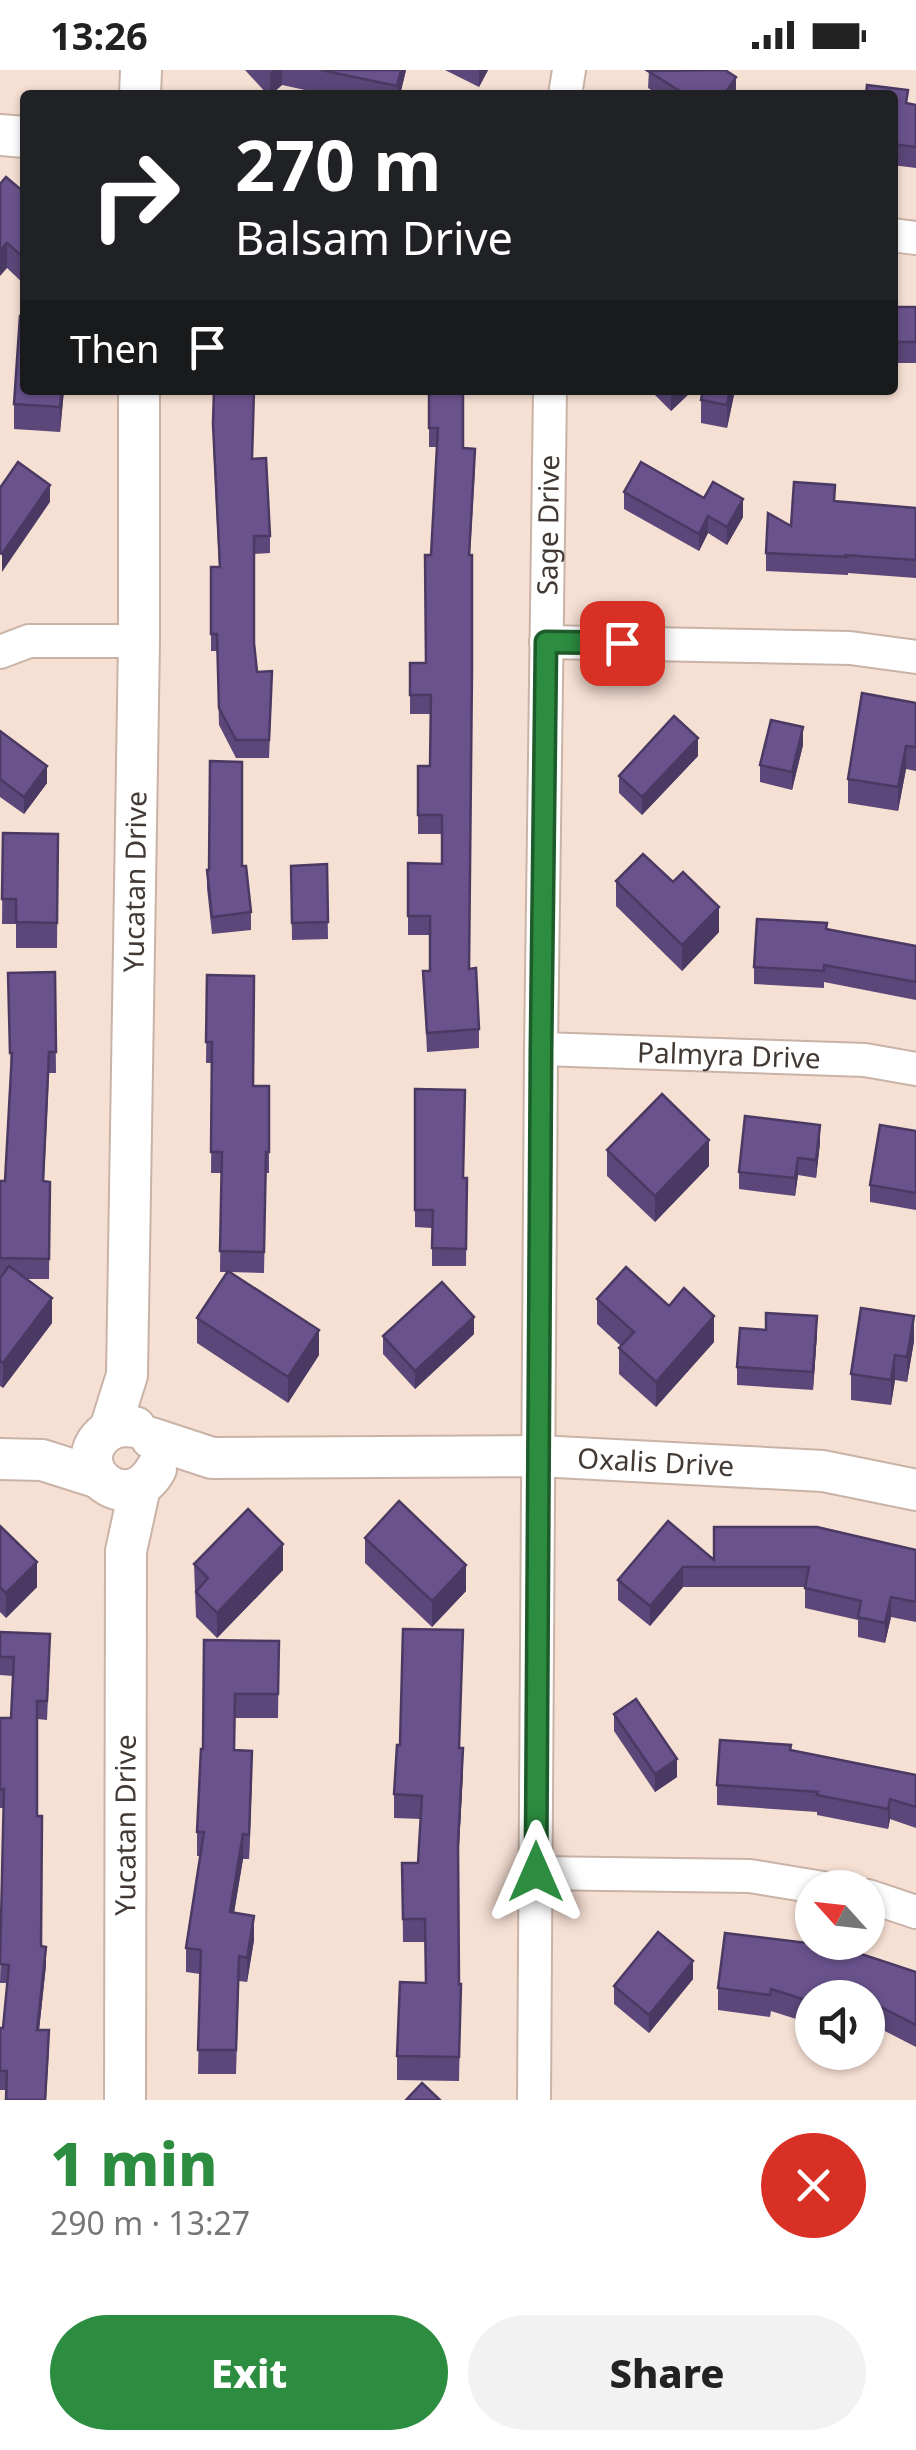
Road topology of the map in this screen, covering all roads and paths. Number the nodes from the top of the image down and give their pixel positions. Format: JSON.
{"nodes":[{"id":1,"x":139,"y":395,"type":"edge"},
{"id":2,"x":550,"y":395,"type":"edge"},
{"id":3,"x":139,"y":640,"type":"junction"},
{"id":4,"x":546,"y":642,"type":"junction"},
{"id":5,"x":0,"y":652,"type":"edge"},
{"id":6,"x":916,"y":657,"type":"edge"},
{"id":7,"x":541,"y":1049,"type":"junction"},
{"id":8,"x":916,"y":1069,"type":"edge"},
{"id":9,"x":538,"y":1456,"type":"junction"},
{"id":10,"x":0,"y":1458,"type":"edge"},
{"id":11,"x":124,"y":1459,"type":"junction"},
{"id":12,"x":916,"y":1490,"type":"edge"},
{"id":13,"x":536,"y":1872,"type":"junction"},
{"id":14,"x":795,"y":1883,"type":"edge"},
{"id":15,"x":885,"y":1902,"type":"edge"},
{"id":16,"x":916,"y":1912,"type":"edge"},
{"id":17,"x":126,"y":2100,"type":"edge"},
{"id":18,"x":534,"y":2100,"type":"edge"}],
"edges":[{"from":1,"to":3,"type":"street","name":"Yucatan Drive"},
{"from":2,"to":4,"type":"street","name":"Sage Drive"},
{"from":3,"to":5,"type":"street"},
{"from":3,"to":11,"type":"street","name":"Yucatan Drive"},
{"from":4,"to":6,"type":"street"},
{"from":4,"to":7,"type":"street","name":"Sage Drive"},
{"from":7,"to":8,"type":"street","name":"Palmyra Drive"},
{"from":7,"to":9,"type":"street","name":"Sage Drive"},
{"from":9,"to":11,"type":"street","name":"Oxalis Drive"},
{"from":9,"to":12,"type":"street","name":"Oxalis Drive"},
{"from":9,"to":13,"type":"street","name":"Sage Drive"},
{"from":10,"to":11,"type":"street"},
{"from":11,"to":17,"type":"street","name":"Yucatan Drive"},
{"from":13,"to":14,"type":"street"},
{"from":13,"to":18,"type":"street","name":"Sage Drive"},
{"from":15,"to":16,"type":"street"}]}
